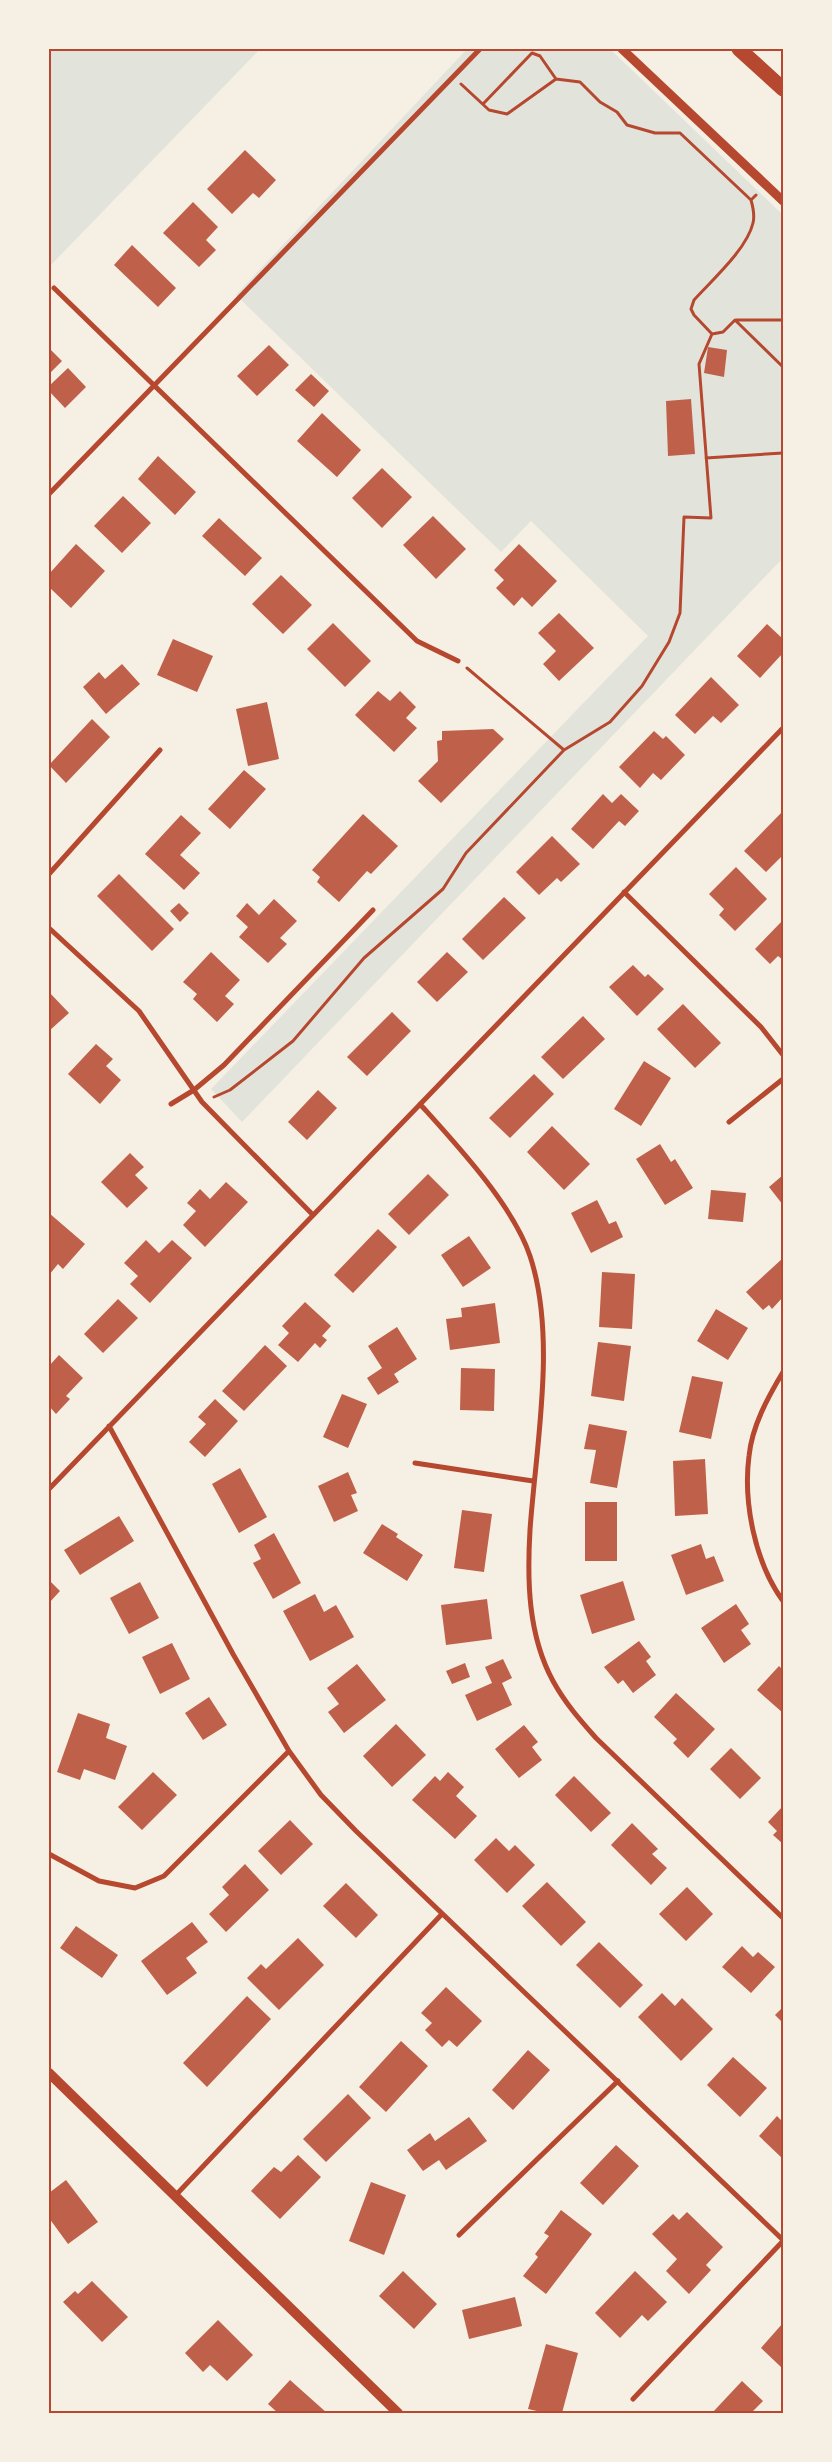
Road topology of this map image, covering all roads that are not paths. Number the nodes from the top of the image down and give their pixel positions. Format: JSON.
{"nodes":[{"id":1,"x":480,"y":49,"type":"edge"},
{"id":2,"x":622,"y":49,"type":"edge"},
{"id":3,"x":739,"y":49,"type":"edge"},
{"id":4,"x":783,"y":89,"type":"edge"},
{"id":5,"x":783,"y":201,"type":"edge"},
{"id":6,"x":54,"y":288,"type":"dead end"},
{"id":7,"x":154,"y":385,"type":"junction"},
{"id":8,"x":49,"y":494,"type":"edge"},
{"id":9,"x":458,"y":661,"type":"road end"},
{"id":10,"x":783,"y":728,"type":"edge"},
{"id":11,"x":160,"y":750,"type":"dead end"},
{"id":12,"x":49,"y":874,"type":"edge"},
{"id":13,"x":624,"y":892,"type":"junction"},
{"id":14,"x":373,"y":910,"type":"dead end"},
{"id":15,"x":49,"y":928,"type":"edge"},
{"id":16,"x":783,"y":1055,"type":"edge"},
{"id":17,"x":783,"y":1079,"type":"edge"},
{"id":18,"x":194,"y":1090,"type":"junction"},
{"id":19,"x":171,"y":1104,"type":"dead end"},
{"id":20,"x":420,"y":1104,"type":"junction"},
{"id":21,"x":729,"y":1122,"type":"dead end"},
{"id":22,"x":313,"y":1215,"type":"junction"},
{"id":23,"x":783,"y":1372,"type":"edge"},
{"id":24,"x":109,"y":1426,"type":"junction"},
{"id":25,"x":415,"y":1462,"type":"dead end"},
{"id":26,"x":533,"y":1481,"type":"junction"},
{"id":27,"x":49,"y":1489,"type":"edge"},
{"id":28,"x":783,"y":1601,"type":"edge"},
{"id":29,"x":289,"y":1751,"type":"junction"},
{"id":30,"x":49,"y":1854,"type":"edge"},
{"id":31,"x":442,"y":1914,"type":"junction"},
{"id":32,"x":783,"y":1918,"type":"edge"},
{"id":33,"x":49,"y":2072,"type":"edge"},
{"id":34,"x":618,"y":2081,"type":"junction"},
{"id":35,"x":174,"y":2196,"type":"junction"},
{"id":36,"x":459,"y":2235,"type":"dead end"},
{"id":37,"x":783,"y":2241,"type":"edge"},
{"id":38,"x":633,"y":2399,"type":"dead end"},
{"id":39,"x":398,"y":2413,"type":"edge"}],
"edges":[{"from":1,"to":7,"type":"street"},
{"from":2,"to":5,"type":"street"},
{"from":3,"to":4,"type":"highway"},
{"from":6,"to":7,"type":"street"},
{"from":7,"to":8,"type":"street"},
{"from":7,"to":9,"type":"street"},
{"from":10,"to":13,"type":"street"},
{"from":11,"to":12,"type":"street"},
{"from":13,"to":16,"type":"street"},
{"from":13,"to":20,"type":"street"},
{"from":14,"to":18,"type":"street"},
{"from":15,"to":18,"type":"street"},
{"from":17,"to":21,"type":"street"},
{"from":18,"to":19,"type":"street"},
{"from":18,"to":22,"type":"street"},
{"from":20,"to":22,"type":"street"},
{"from":20,"to":26,"type":"street"},
{"from":22,"to":24,"type":"street"},
{"from":23,"to":28,"type":"street"},
{"from":24,"to":27,"type":"street"},
{"from":24,"to":29,"type":"street"},
{"from":25,"to":26,"type":"street"},
{"from":26,"to":32,"type":"street"},
{"from":29,"to":30,"type":"street"},
{"from":29,"to":31,"type":"street"},
{"from":31,"to":34,"type":"street"},
{"from":31,"to":35,"type":"street"},
{"from":33,"to":35,"type":"main road"},
{"from":34,"to":36,"type":"street"},
{"from":34,"to":37,"type":"street"},
{"from":35,"to":39,"type":"main road"},
{"from":37,"to":38,"type":"street"}]}
